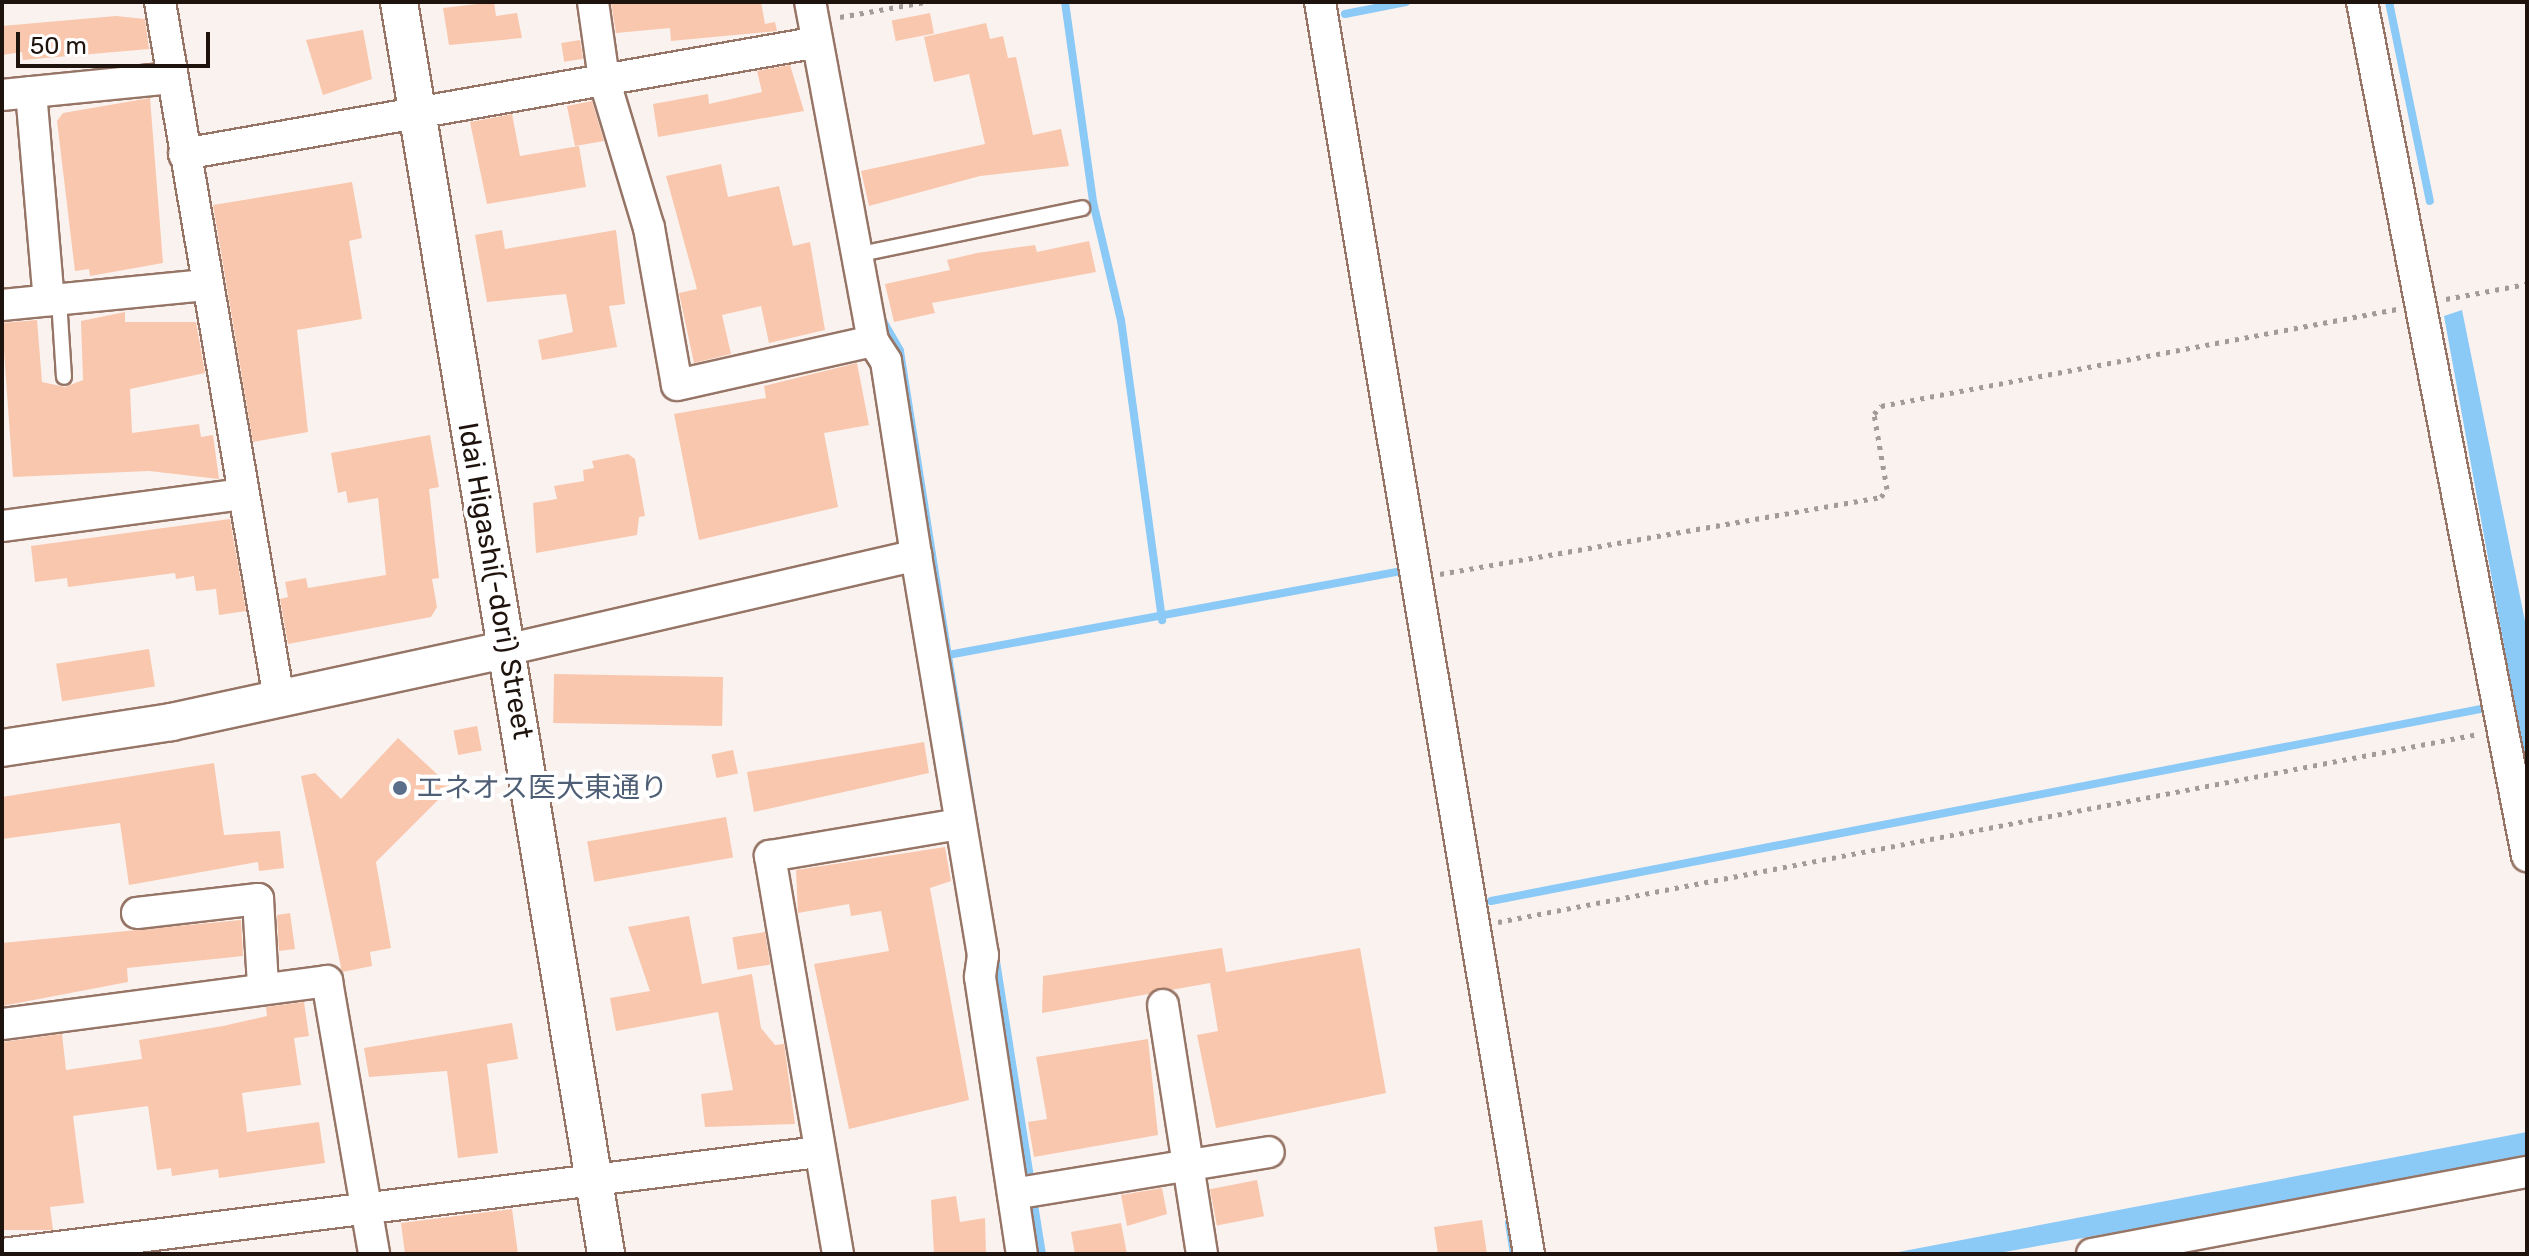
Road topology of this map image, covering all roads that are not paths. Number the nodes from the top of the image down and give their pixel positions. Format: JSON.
{"nodes":[{"id":1,"x":160,"y":2,"type":"edge"},
{"id":2,"x":399,"y":2,"type":"edge"},
{"id":3,"x":593,"y":2,"type":"edge"},
{"id":4,"x":810,"y":2,"type":"edge"},
{"id":5,"x":1320,"y":2,"type":"edge"},
{"id":6,"x":2362,"y":2,"type":"edge"},
{"id":7,"x":813,"y":43,"type":"junction"},
{"id":8,"x":172,"y":78,"type":"junction"},
{"id":9,"x":604,"y":79,"type":"junction"},
{"id":10,"x":16,"y":93,"type":"edge"},
{"id":11,"x":418,"y":114,"type":"junction"},
{"id":12,"x":184,"y":154,"type":"junction"},
{"id":13,"x":1082,"y":208,"type":"dead end"},
{"id":14,"x":865,"y":253,"type":"junction"},
{"id":15,"x":206,"y":285,"type":"junction"},
{"id":16,"x":54,"y":300,"type":"junction"},
{"id":17,"x":2,"y":305,"type":"edge"},
{"id":18,"x":873,"y":341,"type":"junction"},
{"id":19,"x":64,"y":377,"type":"dead end"},
{"id":20,"x":242,"y":494,"type":"junction"},
{"id":21,"x":2,"y":526,"type":"edge"},
{"id":22,"x":916,"y":555,"type":"junction"},
{"id":23,"x":510,"y":649,"type":"junction"},
{"id":24,"x":279,"y":699,"type":"junction"},
{"id":25,"x":2,"y":748,"type":"edge"},
{"id":26,"x":959,"y":824,"type":"junction"},
{"id":27,"x":2527,"y":856,"type":"edge"},
{"id":28,"x":137,"y":913,"type":"dead end"},
{"id":29,"x":263,"y":986,"type":"junction"},
{"id":30,"x":1163,"y":1005,"type":"dead end"},
{"id":31,"x":2,"y":1024,"type":"edge"},
{"id":32,"x":819,"y":1152,"type":"junction"},
{"id":33,"x":1269,"y":1152,"type":"dead end"},
{"id":34,"x":1188,"y":1165,"type":"junction"},
{"id":35,"x":2527,"y":1172,"type":"edge"},
{"id":36,"x":595,"y":1180,"type":"junction"},
{"id":37,"x":1025,"y":1192,"type":"junction"},
{"id":38,"x":365,"y":1206,"type":"junction"},
{"id":39,"x":2,"y":1254,"type":"edge"},
{"id":40,"x":374,"y":1254,"type":"edge"},
{"id":41,"x":606,"y":1254,"type":"edge"},
{"id":42,"x":838,"y":1254,"type":"edge"},
{"id":43,"x":1022,"y":1254,"type":"edge"},
{"id":44,"x":1202,"y":1254,"type":"edge"},
{"id":45,"x":1529,"y":1254,"type":"edge"},
{"id":46,"x":2092,"y":1254,"type":"edge"}],
"edges":[{"from":1,"to":8,"type":"street"},
{"from":2,"to":11,"type":"street","name":"Idai Higashi(-dori) Street"},
{"from":3,"to":9,"type":"street"},
{"from":4,"to":7,"type":"street"},
{"from":5,"to":45,"type":"street"},
{"from":6,"to":27,"type":"street"},
{"from":7,"to":9,"type":"street"},
{"from":7,"to":14,"type":"street"},
{"from":8,"to":10,"type":"street"},
{"from":8,"to":12,"type":"street"},
{"from":9,"to":11,"type":"street"},
{"from":9,"to":18,"type":"street"},
{"from":10,"to":16,"type":"street"},
{"from":11,"to":12,"type":"street"},
{"from":11,"to":23,"type":"street","name":"Idai Higashi(-dori) Street"},
{"from":12,"to":15,"type":"street"},
{"from":13,"to":14,"type":"lane"},
{"from":14,"to":18,"type":"street"},
{"from":15,"to":16,"type":"street"},
{"from":15,"to":20,"type":"street"},
{"from":16,"to":17,"type":"street"},
{"from":16,"to":19,"type":"lane"},
{"from":18,"to":22,"type":"street"},
{"from":20,"to":21,"type":"street"},
{"from":20,"to":24,"type":"street"},
{"from":22,"to":23,"type":"street"},
{"from":22,"to":26,"type":"street"},
{"from":23,"to":24,"type":"street"},
{"from":23,"to":36,"type":"street","name":"Idai Higashi(-dori) Street"},
{"from":24,"to":25,"type":"street"},
{"from":26,"to":32,"type":"street"},
{"from":26,"to":37,"type":"street"},
{"from":28,"to":29,"type":"street"},
{"from":29,"to":31,"type":"street"},
{"from":29,"to":38,"type":"street"},
{"from":30,"to":34,"type":"street"},
{"from":32,"to":36,"type":"street"},
{"from":32,"to":42,"type":"street"},
{"from":33,"to":34,"type":"street"},
{"from":34,"to":37,"type":"street"},
{"from":34,"to":44,"type":"street"},
{"from":35,"to":46,"type":"street"},
{"from":36,"to":38,"type":"street"},
{"from":36,"to":41,"type":"street","name":"Idai Higashi(-dori) Street"},
{"from":37,"to":43,"type":"street"},
{"from":38,"to":39,"type":"street"},
{"from":38,"to":40,"type":"street"}]}
